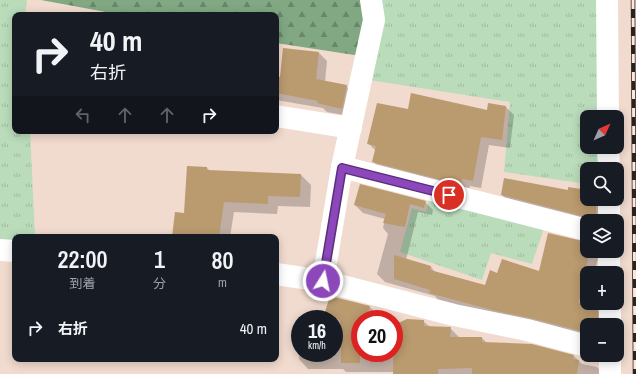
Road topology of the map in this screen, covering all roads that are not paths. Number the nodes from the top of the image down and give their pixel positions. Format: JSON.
{"nodes":[{"id":1,"x":371,"y":0,"type":"edge"},
{"id":2,"x":607,"y":0,"type":"edge"},
{"id":3,"x":608,"y":110,"type":"edge"},
{"id":4,"x":279,"y":116,"type":"edge"},
{"id":5,"x":351,"y":128,"type":"junction"},
{"id":6,"x":342,"y":168,"type":"junction"},
{"id":7,"x":580,"y":228,"type":"edge"},
{"id":8,"x":0,"y":250,"type":"edge"},
{"id":9,"x":12,"y":251,"type":"edge"},
{"id":10,"x":279,"y":274,"type":"edge"},
{"id":11,"x":323,"y":281,"type":"junction"},
{"id":12,"x":580,"y":344,"type":"edge"},
{"id":13,"x":610,"y":362,"type":"edge"},
{"id":14,"x":610,"y":374,"type":"edge"}],
"edges":[{"from":1,"to":5,"type":"street"},
{"from":2,"to":3,"type":"street"},
{"from":4,"to":5,"type":"street"},
{"from":5,"to":6,"type":"street"},
{"from":6,"to":7,"type":"street"},
{"from":6,"to":11,"type":"street"},
{"from":8,"to":9,"type":"street"},
{"from":10,"to":11,"type":"street"},
{"from":11,"to":12,"type":"street"},
{"from":13,"to":14,"type":"street"}]}
